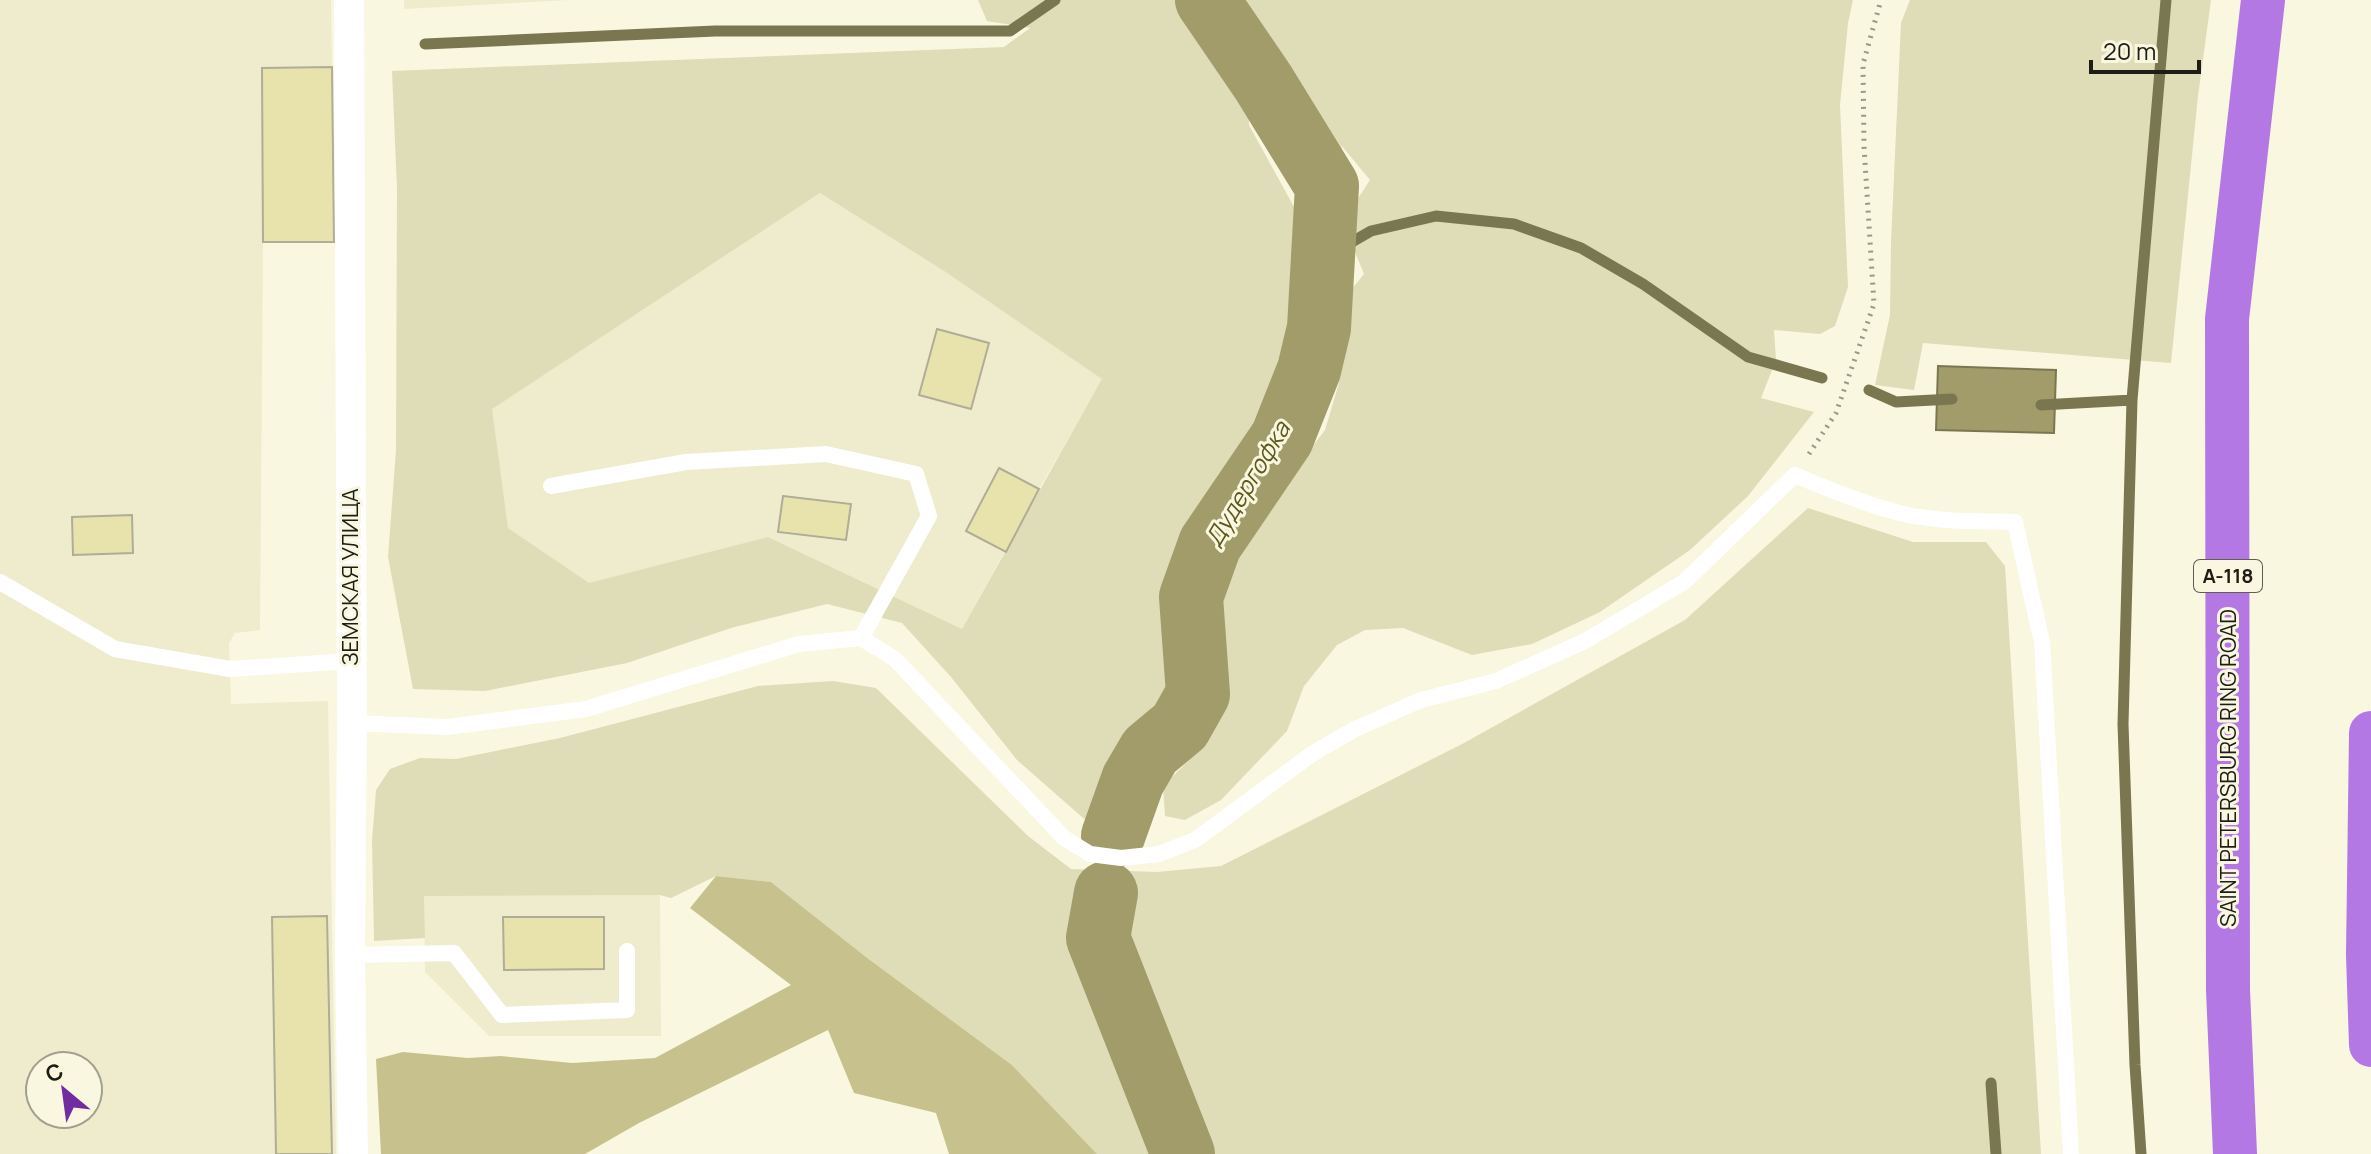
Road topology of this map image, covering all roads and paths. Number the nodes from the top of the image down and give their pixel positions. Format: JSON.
{"nodes":[{"id":1,"x":349,"y":0,"type":"edge"},
{"id":2,"x":1881,"y":0,"type":"edge"},
{"id":3,"x":2263,"y":0,"type":"edge"},
{"id":4,"x":1795,"y":475,"type":"junction"},
{"id":5,"x":551,"y":486,"type":"dead end"},
{"id":6,"x":0,"y":582,"type":"edge"},
{"id":7,"x":861,"y":638,"type":"junction"},
{"id":8,"x":350,"y":661,"type":"junction"},
{"id":9,"x":352,"y":723,"type":"junction"},
{"id":10,"x":2371,"y":733,"type":"edge"},
{"id":11,"x":627,"y":951,"type":"dead end"},
{"id":12,"x":350,"y":955,"type":"junction"},
{"id":13,"x":2371,"y":1045,"type":"edge"},
{"id":14,"x":353,"y":1154,"type":"edge"},
{"id":15,"x":2071,"y":1154,"type":"edge"},
{"id":16,"x":2235,"y":1154,"type":"edge"}],
"edges":[{"from":1,"to":8,"type":"street","name":"ЗЕМСКАЯ УЛИЦА"},
{"from":2,"to":4,"type":"path"},
{"from":3,"to":16,"type":"highway","name":"SAINT PETERSBURG RING ROAD","number":"А-118"},
{"from":4,"to":7,"type":"lane"},
{"from":4,"to":15,"type":"lane"},
{"from":5,"to":7,"type":"lane"},
{"from":6,"to":8,"type":"lane"},
{"from":7,"to":9,"type":"lane"},
{"from":8,"to":9,"type":"street","name":"ЗЕМСКАЯ УЛИЦА"},
{"from":9,"to":12,"type":"street","name":"ЗЕМСКАЯ УЛИЦА"},
{"from":10,"to":13,"type":"highway"},
{"from":11,"to":12,"type":"lane"},
{"from":12,"to":14,"type":"street","name":"ЗЕМСКАЯ УЛИЦА"}]}
